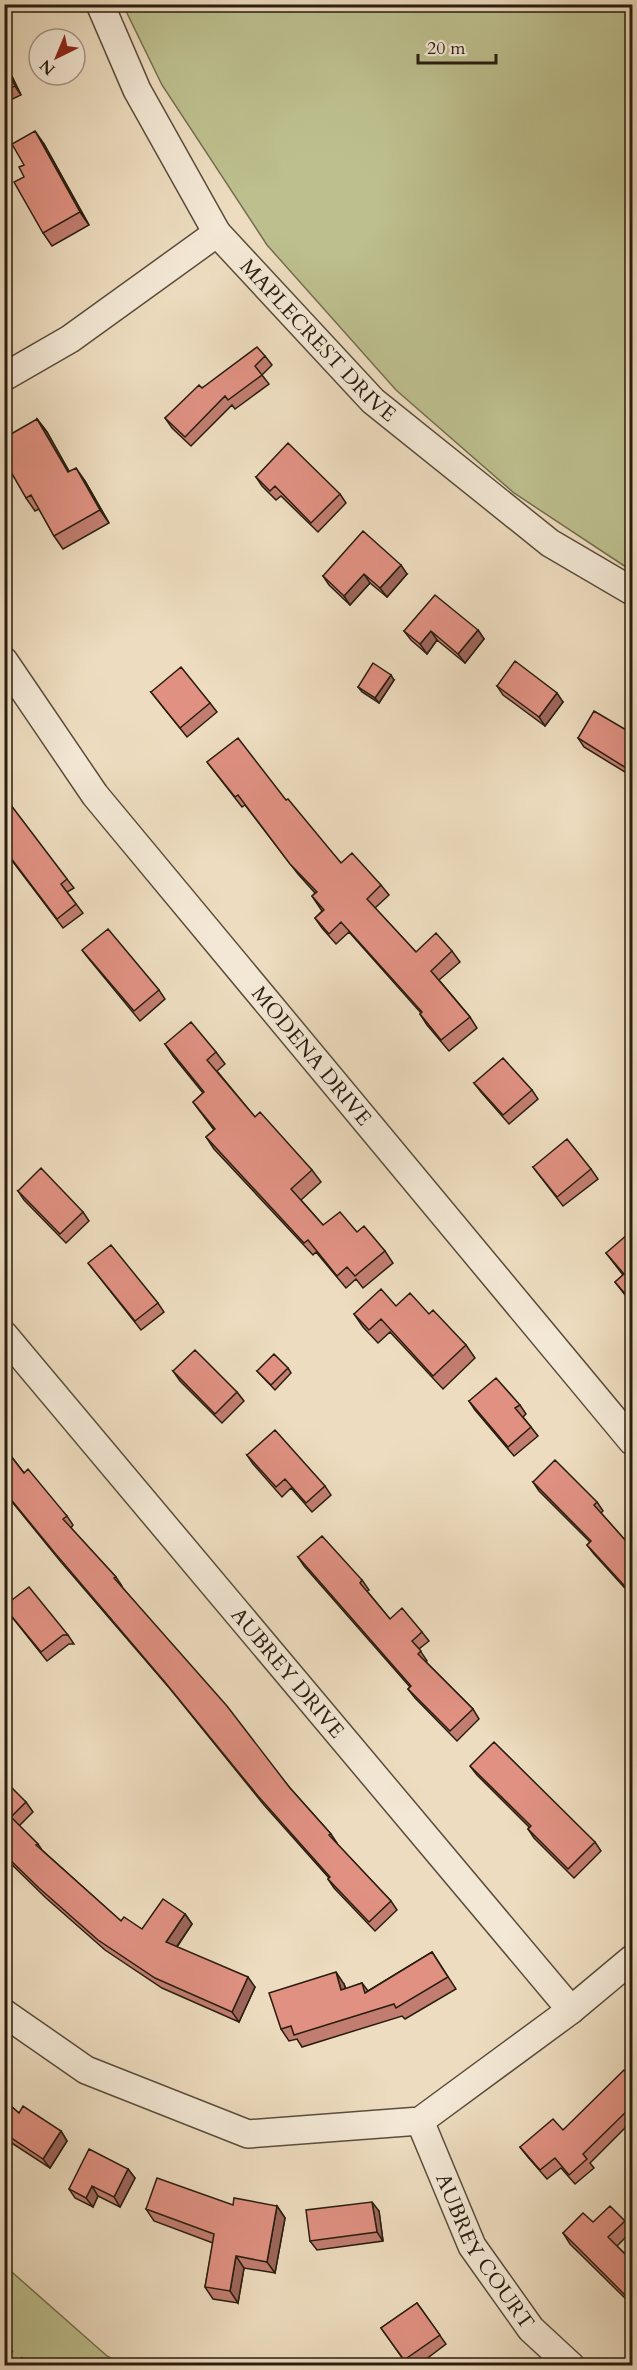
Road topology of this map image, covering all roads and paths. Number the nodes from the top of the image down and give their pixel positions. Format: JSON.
{"nodes":[{"id":1,"x":100,"y":4,"type":"edge"},
{"id":2,"x":217,"y":233,"type":"junction"},
{"id":3,"x":4,"y":377,"type":"edge"},
{"id":4,"x":633,"y":591,"type":"edge"},
{"id":5,"x":4,"y":661,"type":"edge"},
{"id":6,"x":4,"y":1335,"type":"edge"},
{"id":7,"x":633,"y":1442,"type":"edge"},
{"id":8,"x":633,"y":1959,"type":"edge"},
{"id":9,"x":571,"y":2010,"type":"junction"},
{"id":10,"x":4,"y":2013,"type":"edge"},
{"id":11,"x":420,"y":2121,"type":"junction"},
{"id":12,"x":571,"y":2366,"type":"edge"}],
"edges":[{"from":1,"to":2,"type":"street","name":"MAPLECREST DRIVE"},
{"from":2,"to":3,"type":"street"},
{"from":2,"to":4,"type":"street","name":"MAPLECREST DRIVE"},
{"from":5,"to":7,"type":"street","name":"MODENA DRIVE"},
{"from":6,"to":9,"type":"street","name":"AUBREY DRIVE"},
{"from":8,"to":9,"type":"street"},
{"from":9,"to":11,"type":"street"},
{"from":10,"to":11,"type":"street"},
{"from":11,"to":12,"type":"street","name":"AUBREY COURT"}]}
